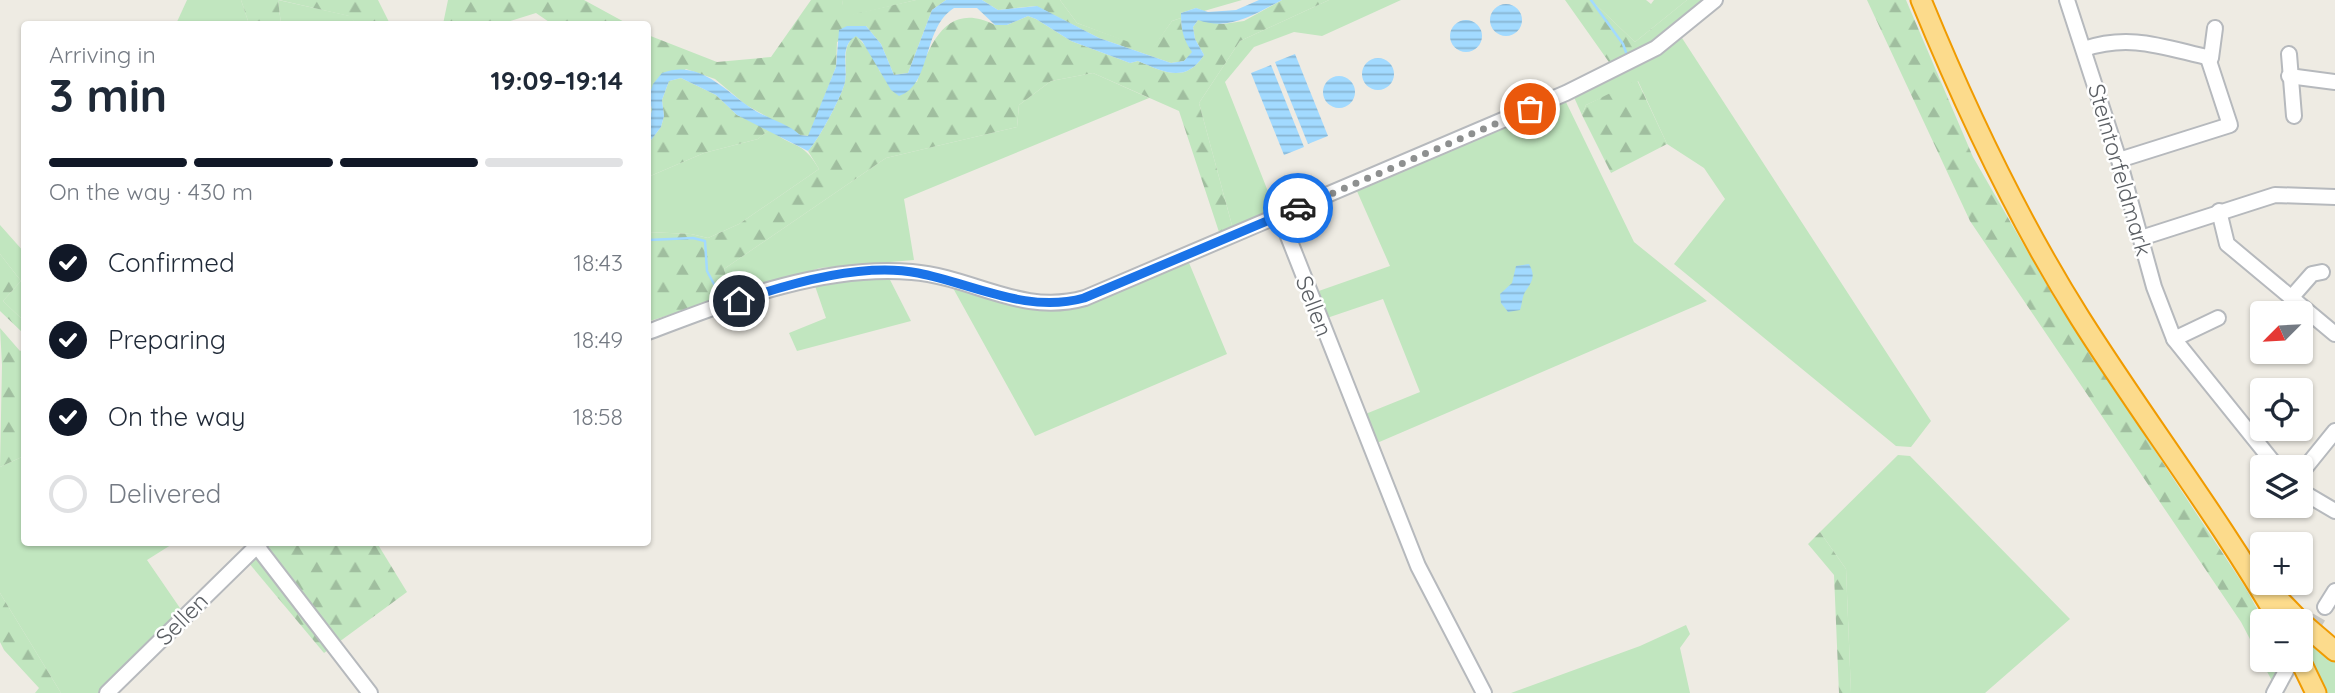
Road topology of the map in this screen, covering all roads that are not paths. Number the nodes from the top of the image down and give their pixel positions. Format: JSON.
{"nodes":[{"id":1,"x":1715,"y":0,"type":"edge"},
{"id":2,"x":1921,"y":0,"type":"edge"},
{"id":3,"x":2067,"y":0,"type":"edge"},
{"id":4,"x":2215,"y":28,"type":"dead end"},
{"id":5,"x":2084,"y":49,"type":"junction"},
{"id":6,"x":2289,"y":54,"type":"dead end"},
{"id":7,"x":2208,"y":58,"type":"junction"},
{"id":8,"x":2289,"y":76,"type":"junction"},
{"id":9,"x":2335,"y":82,"type":"edge"},
{"id":10,"x":2294,"y":116,"type":"dead end"},
{"id":11,"x":2119,"y":160,"type":"junction"},
{"id":12,"x":2335,"y":197,"type":"edge"},
{"id":13,"x":2219,"y":211,"type":"junction"},
{"id":14,"x":1280,"y":216,"type":"junction"},
{"id":15,"x":2141,"y":237,"type":"junction"},
{"id":16,"x":2322,"y":272,"type":"dead end"},
{"id":17,"x":2291,"y":298,"type":"junction"},
{"id":18,"x":2218,"y":318,"type":"dead end"},
{"id":19,"x":651,"y":331,"type":"edge"},
{"id":20,"x":2335,"y":334,"type":"edge"},
{"id":21,"x":2174,"y":339,"type":"junction"},
{"id":22,"x":2335,"y":431,"type":"edge"},
{"id":23,"x":2267,"y":455,"type":"edge"},
{"id":24,"x":2313,"y":458,"type":"edge"},
{"id":25,"x":2313,"y":498,"type":"edge"},
{"id":26,"x":2335,"y":511,"type":"edge"},
{"id":27,"x":256,"y":546,"type":"edge"},
{"id":28,"x":260,"y":546,"type":"edge"},
{"id":29,"x":2242,"y":560,"type":"junction"},
{"id":30,"x":2250,"y":569,"type":"edge"},
{"id":31,"x":2335,"y":591,"type":"edge"},
{"id":32,"x":2275,"y":595,"type":"edge"},
{"id":33,"x":2325,"y":607,"type":"tunnel mouth"},
{"id":34,"x":2272,"y":609,"type":"edge"},
{"id":35,"x":2288,"y":609,"type":"edge"},
{"id":36,"x":2313,"y":632,"type":"edge"},
{"id":37,"x":2335,"y":651,"type":"edge"},
{"id":38,"x":2289,"y":672,"type":"edge"},
{"id":39,"x":2298,"y":672,"type":"edge"},
{"id":40,"x":107,"y":693,"type":"edge"},
{"id":41,"x":370,"y":693,"type":"edge"},
{"id":42,"x":1484,"y":693,"type":"edge"},
{"id":43,"x":2274,"y":693,"type":"edge"},
{"id":44,"x":2316,"y":693,"type":"edge"}],
"edges":[{"from":1,"to":14,"type":"street"},
{"from":2,"to":29,"type":"highway"},
{"from":3,"to":5,"type":"street","name":"Steintorfeldmark"},
{"from":4,"to":7,"type":"street"},
{"from":5,"to":7,"type":"street"},
{"from":5,"to":11,"type":"street","name":"Steintorfeldmark"},
{"from":6,"to":8,"type":"street"},
{"from":7,"to":11,"type":"street"},
{"from":8,"to":9,"type":"street"},
{"from":8,"to":10,"type":"street"},
{"from":11,"to":15,"type":"street","name":"Steintorfeldmark"},
{"from":12,"to":13,"type":"street"},
{"from":13,"to":15,"type":"street"},
{"from":13,"to":17,"type":"street"},
{"from":14,"to":19,"type":"street"},
{"from":14,"to":42,"type":"street","name":"Sellen"},
{"from":15,"to":21,"type":"street","name":"Steintorfeldmark"},
{"from":16,"to":17,"type":"street"},
{"from":17,"to":20,"type":"street"},
{"from":18,"to":21,"type":"street"},
{"from":21,"to":23,"type":"street","name":"Steintorfeldmark"},
{"from":22,"to":24,"type":"street"},
{"from":25,"to":26,"type":"street"},
{"from":27,"to":40,"type":"street","name":"Sellen"},
{"from":28,"to":41,"type":"street","name":"Sellen"},
{"from":29,"to":30,"type":"highway"},
{"from":29,"to":34,"type":"highway"},
{"from":31,"to":33,"type":"street"},
{"from":32,"to":35,"type":"highway"},
{"from":36,"to":37,"type":"highway"},
{"from":38,"to":43,"type":"street"},
{"from":39,"to":44,"type":"highway"}]}
